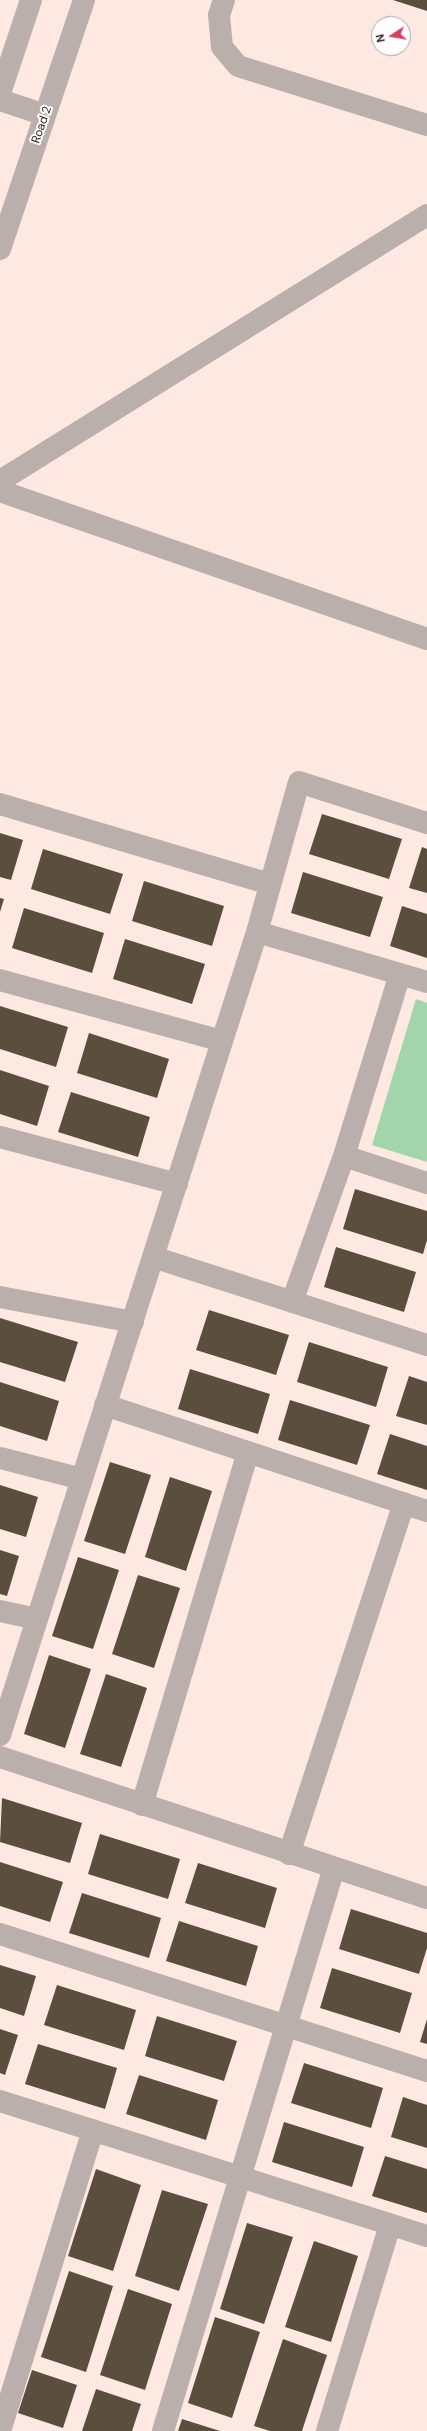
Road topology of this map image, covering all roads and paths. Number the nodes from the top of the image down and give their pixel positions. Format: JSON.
{"nodes":[{"id":1,"x":30,"y":0,"type":"edge"},
{"id":2,"x":84,"y":0,"type":"edge"},
{"id":3,"x":224,"y":0,"type":"edge"},
{"id":4,"x":0,"y":93,"type":"edge"},
{"id":5,"x":0,"y":100,"type":"edge"},
{"id":6,"x":45,"y":115,"type":"junction"},
{"id":7,"x":427,"y":125,"type":"edge"},
{"id":8,"x":427,"y":215,"type":"edge"},
{"id":9,"x":0,"y":249,"type":"edge"},
{"id":10,"x":0,"y":481,"type":"edge"},
{"id":11,"x":0,"y":491,"type":"edge"},
{"id":12,"x":427,"y":639,"type":"edge"},
{"id":13,"x":0,"y":804,"type":"edge"},
{"id":14,"x":427,"y":823,"type":"edge"},
{"id":15,"x":270,"y":884,"type":"junction"},
{"id":16,"x":257,"y":932,"type":"junction"},
{"id":17,"x":400,"y":974,"type":"junction"},
{"id":18,"x":0,"y":980,"type":"edge"},
{"id":19,"x":427,"y":982,"type":"edge"},
{"id":20,"x":222,"y":1041,"type":"junction"},
{"id":21,"x":0,"y":1137,"type":"edge"},
{"id":22,"x":344,"y":1156,"type":"junction"},
{"id":23,"x":427,"y":1183,"type":"edge"},
{"id":24,"x":177,"y":1184,"type":"junction"},
{"id":25,"x":153,"y":1257,"type":"junction"},
{"id":26,"x":0,"y":1297,"type":"edge"},
{"id":27,"x":292,"y":1302,"type":"junction"},
{"id":28,"x":132,"y":1322,"type":"junction"},
{"id":29,"x":427,"y":1345,"type":"edge"},
{"id":30,"x":105,"y":1405,"type":"junction"},
{"id":31,"x":248,"y":1452,"type":"junction"},
{"id":32,"x":0,"y":1458,"type":"edge"},
{"id":33,"x":82,"y":1479,"type":"junction"},
{"id":34,"x":404,"y":1503,"type":"junction"},
{"id":35,"x":427,"y":1511,"type":"edge"},
{"id":36,"x":0,"y":1611,"type":"edge"},
{"id":37,"x":37,"y":1619,"type":"junction"},
{"id":38,"x":0,"y":1735,"type":"edge"},
{"id":39,"x":0,"y":1758,"type":"edge"},
{"id":40,"x":142,"y":1805,"type":"junction"},
{"id":41,"x":289,"y":1854,"type":"junction"},
{"id":42,"x":334,"y":1868,"type":"junction"},
{"id":43,"x":427,"y":1898,"type":"edge"},
{"id":44,"x":0,"y":1934,"type":"edge"},
{"id":45,"x":287,"y":2026,"type":"junction"},
{"id":46,"x":427,"y":2071,"type":"edge"},
{"id":47,"x":0,"y":2101,"type":"edge"},
{"id":48,"x":93,"y":2130,"type":"junction"},
{"id":49,"x":241,"y":2177,"type":"junction"},
{"id":50,"x":390,"y":2225,"type":"junction"},
{"id":51,"x":427,"y":2236,"type":"edge"},
{"id":52,"x":0,"y":2431,"type":"edge"},
{"id":53,"x":163,"y":2431,"type":"edge"},
{"id":54,"x":327,"y":2431,"type":"edge"}],
"edges":[{"from":1,"to":4,"type":"street"},
{"from":2,"to":6,"type":"street","name":"Road 2"},
{"from":3,"to":7,"type":"street"},
{"from":5,"to":6,"type":"street"},
{"from":6,"to":9,"type":"street","name":"Road 2"},
{"from":8,"to":10,"type":"street"},
{"from":11,"to":12,"type":"street"},
{"from":13,"to":15,"type":"street"},
{"from":14,"to":15,"type":"street"},
{"from":15,"to":16,"type":"street"},
{"from":16,"to":17,"type":"street"},
{"from":16,"to":20,"type":"street"},
{"from":17,"to":19,"type":"street"},
{"from":17,"to":22,"type":"street"},
{"from":18,"to":20,"type":"street"},
{"from":20,"to":24,"type":"street"},
{"from":21,"to":24,"type":"street"},
{"from":22,"to":23,"type":"street"},
{"from":22,"to":27,"type":"street"},
{"from":24,"to":25,"type":"street"},
{"from":25,"to":27,"type":"street"},
{"from":25,"to":28,"type":"street"},
{"from":26,"to":28,"type":"street"},
{"from":27,"to":29,"type":"street"},
{"from":28,"to":30,"type":"street"},
{"from":30,"to":31,"type":"street"},
{"from":30,"to":33,"type":"street"},
{"from":31,"to":34,"type":"street"},
{"from":31,"to":40,"type":"street"},
{"from":32,"to":33,"type":"street"},
{"from":33,"to":37,"type":"street"},
{"from":34,"to":35,"type":"street"},
{"from":34,"to":41,"type":"street"},
{"from":36,"to":37,"type":"street"},
{"from":37,"to":38,"type":"street"},
{"from":39,"to":40,"type":"street"},
{"from":40,"to":41,"type":"street"},
{"from":41,"to":42,"type":"street"},
{"from":42,"to":43,"type":"street"},
{"from":42,"to":45,"type":"street"},
{"from":44,"to":45,"type":"street"},
{"from":45,"to":46,"type":"street"},
{"from":45,"to":49,"type":"street"},
{"from":47,"to":48,"type":"street"},
{"from":48,"to":49,"type":"street"},
{"from":48,"to":52,"type":"street"},
{"from":49,"to":50,"type":"street"},
{"from":49,"to":53,"type":"street"},
{"from":50,"to":51,"type":"street"},
{"from":50,"to":54,"type":"street"}]}
